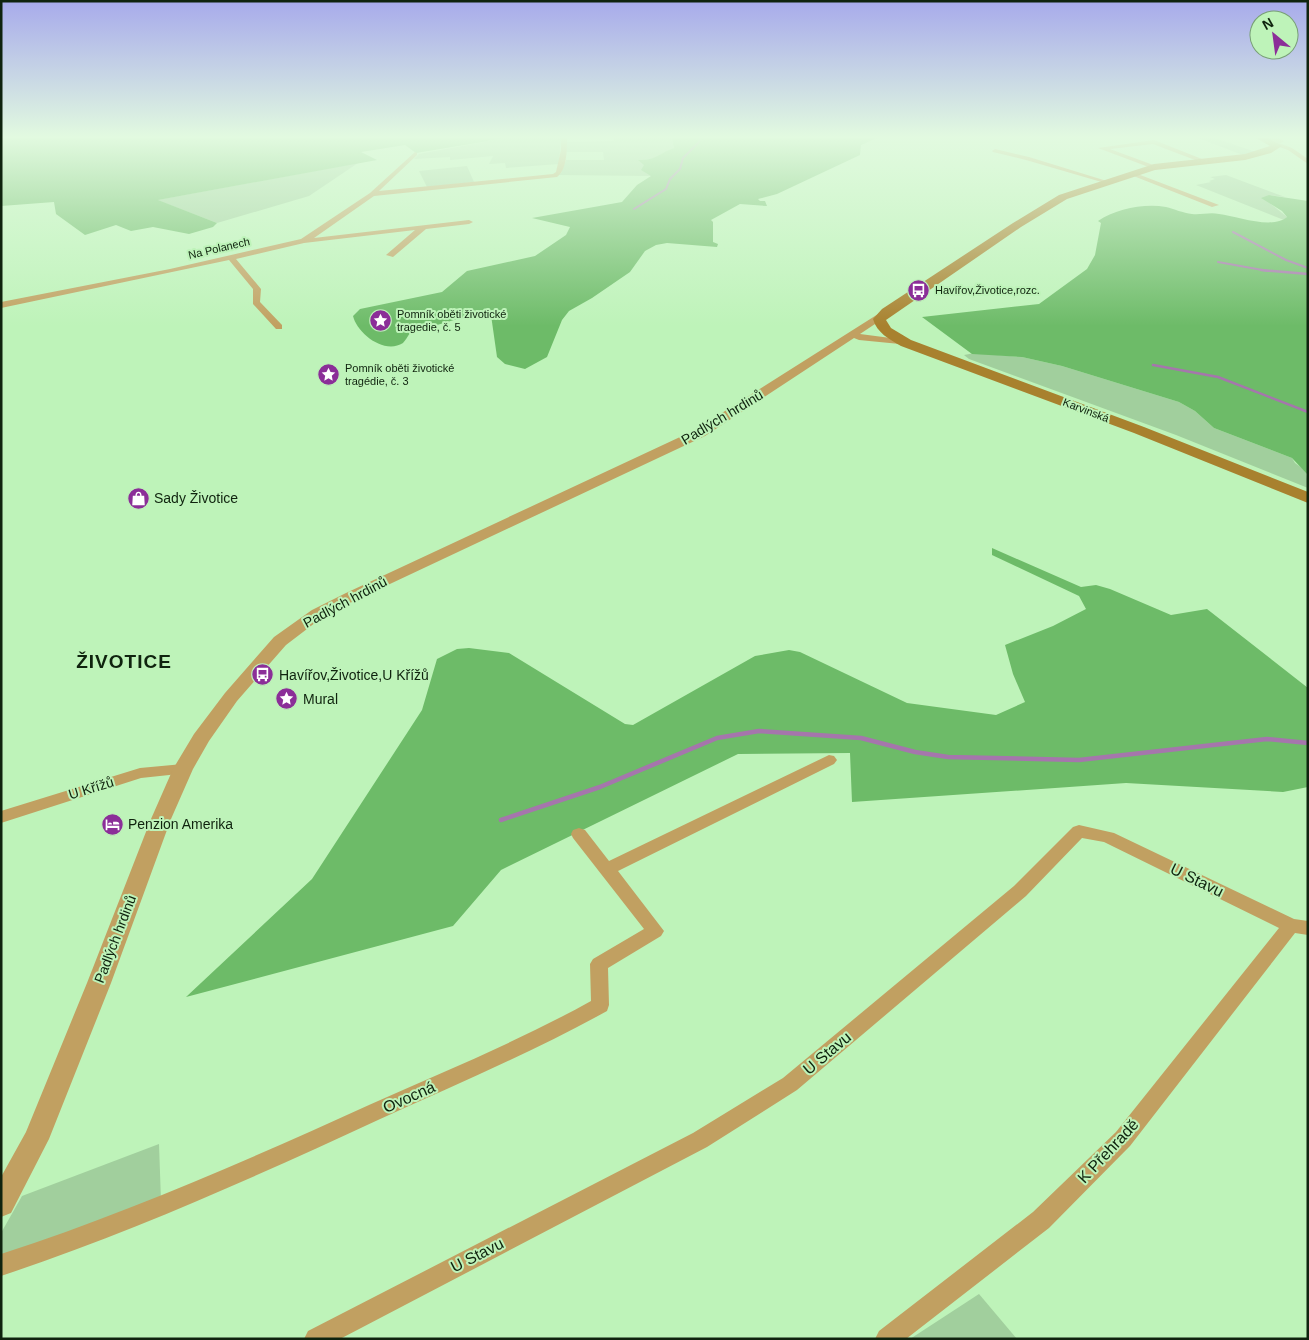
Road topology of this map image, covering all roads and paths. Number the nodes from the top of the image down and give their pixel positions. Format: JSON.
{"nodes":[{"id":1,"x":363,"y":201,"type":"edge"},
{"id":2,"x":1056,"y":201,"type":"edge"},
{"id":3,"x":1203,"y":201,"type":"edge"},
{"id":4,"x":1215,"y":205,"type":"dead end"},
{"id":5,"x":469,"y":222,"type":"dead end"},
{"id":6,"x":424,"y":227,"type":"junction"},
{"id":7,"x":304,"y":241,"type":"junction"},
{"id":8,"x":390,"y":254,"type":"dead end"},
{"id":9,"x":230,"y":257,"type":"junction"},
{"id":10,"x":1,"y":305,"type":"edge"},
{"id":11,"x":886,"y":312,"type":"junction"},
{"id":12,"x":279,"y":327,"type":"dead end"},
{"id":13,"x":884,"y":329,"type":"junction"},
{"id":14,"x":859,"y":333,"type":"junction"},
{"id":15,"x":906,"y":343,"type":"junction"},
{"id":16,"x":1308,"y":498,"type":"edge"},
{"id":17,"x":829,"y":760,"type":"dead end"},
{"id":18,"x":182,"y":769,"type":"junction"},
{"id":19,"x":1,"y":817,"type":"edge"},
{"id":20,"x":579,"y":834,"type":"dead end"},
{"id":21,"x":607,"y":869,"type":"junction"},
{"id":22,"x":1300,"y":927,"type":"edge"},
{"id":23,"x":1,"y":1204,"type":"edge"},
{"id":24,"x":1,"y":1265,"type":"edge"},
{"id":25,"x":316,"y":1339,"type":"edge"},
{"id":26,"x":887,"y":1339,"type":"edge"}],
"edges":[{"from":1,"to":7,"type":"street","name":"Na Polanech"},
{"from":2,"to":11,"type":"main road","name":"Padlých hrdinů"},
{"from":3,"to":4,"type":"street"},
{"from":5,"to":6,"type":"street"},
{"from":6,"to":7,"type":"street"},
{"from":6,"to":8,"type":"street"},
{"from":7,"to":9,"type":"street","name":"Na Polanech"},
{"from":9,"to":10,"type":"street","name":"Na Polanech"},
{"from":9,"to":12,"type":"street"},
{"from":11,"to":13,"type":"main road"},
{"from":11,"to":14,"type":"street","name":"Padlých hrdinů"},
{"from":13,"to":14,"type":"street","name":"Padlých hrdinů"},
{"from":13,"to":15,"type":"main road","name":"Karvinská"},
{"from":14,"to":15,"type":"street"},
{"from":14,"to":18,"type":"street","name":"Padlých hrdinů"},
{"from":15,"to":16,"type":"main road","name":"Karvinská"},
{"from":17,"to":21,"type":"street"},
{"from":18,"to":19,"type":"street","name":"U Křížů"},
{"from":18,"to":23,"type":"street","name":"Padlých hrdinů"},
{"from":20,"to":21,"type":"street","name":"Ovocná"},
{"from":21,"to":24,"type":"street","name":"Ovocná"},
{"from":22,"to":25,"type":"street","name":"U Stavu"},
{"from":22,"to":26,"type":"street","name":"K Přehradě"}]}
